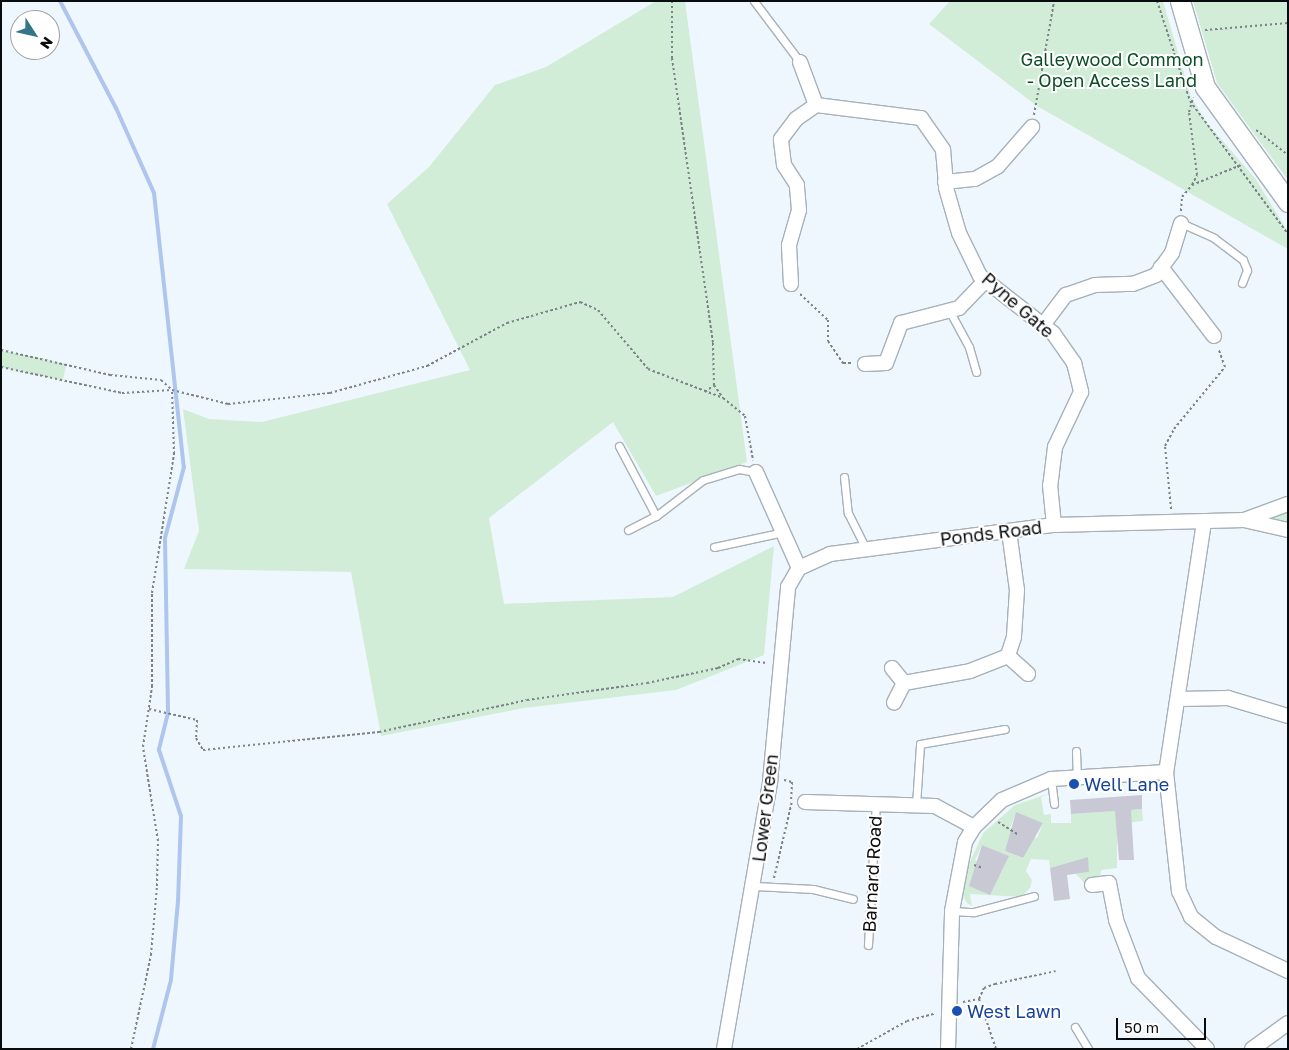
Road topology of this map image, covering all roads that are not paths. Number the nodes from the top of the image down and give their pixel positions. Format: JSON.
{"nodes":[{"id":1,"x":754,"y":1,"type":"edge"},
{"id":2,"x":1180,"y":1,"type":"edge"},
{"id":3,"x":800,"y":62,"type":"joint"},
{"id":4,"x":816,"y":106,"type":"junction"},
{"id":5,"x":1032,"y":127,"type":"road end"},
{"id":6,"x":946,"y":182,"type":"junction"},
{"id":7,"x":1288,"y":202,"type":"edge"},
{"id":8,"x":1181,"y":223,"type":"joint"},
{"id":9,"x":1161,"y":267,"type":"junction"},
{"id":10,"x":986,"y":280,"type":"junction"},
{"id":11,"x":1242,"y":283,"type":"dead end"},
{"id":12,"x":791,"y":284,"type":"road end"},
{"id":13,"x":949,"y":310,"type":"junction"},
{"id":14,"x":1043,"y":325,"type":"junction"},
{"id":15,"x":1214,"y":336,"type":"road end"},
{"id":16,"x":865,"y":364,"type":"road end"},
{"id":17,"x":976,"y":372,"type":"dead end"},
{"id":18,"x":619,"y":446,"type":"dead end"},
{"id":19,"x":756,"y":472,"type":"joint"},
{"id":20,"x":844,"y":477,"type":"dead end"},
{"id":21,"x":1288,"y":504,"type":"edge"},
{"id":22,"x":656,"y":516,"type":"junction"},
{"id":23,"x":1244,"y":520,"type":"junction"},
{"id":24,"x":1204,"y":522,"type":"junction"},
{"id":25,"x":1054,"y":526,"type":"junction"},
{"id":26,"x":628,"y":530,"type":"dead end"},
{"id":27,"x":1288,"y":530,"type":"edge"},
{"id":28,"x":784,"y":531,"type":"junction"},
{"id":29,"x":1009,"y":531,"type":"junction"},
{"id":30,"x":714,"y":547,"type":"dead end"},
{"id":31,"x":866,"y":549,"type":"junction"},
{"id":32,"x":799,"y":568,"type":"junction"},
{"id":33,"x":1008,"y":656,"type":"junction"},
{"id":34,"x":892,"y":668,"type":"dead end"},
{"id":35,"x":1028,"y":674,"type":"dead end"},
{"id":36,"x":904,"y":683,"type":"junction"},
{"id":37,"x":1180,"y":699,"type":"junction"},
{"id":38,"x":894,"y":703,"type":"dead end"},
{"id":39,"x":1288,"y":716,"type":"edge"},
{"id":40,"x":1005,"y":729,"type":"dead end"},
{"id":41,"x":1076,"y":751,"type":"dead end"},
{"id":42,"x":1166,"y":772,"type":"junction"},
{"id":43,"x":1077,"y":777,"type":"junction"},
{"id":44,"x":1051,"y":779,"type":"junction"},
{"id":45,"x":798,"y":801,"type":"road end"},
{"id":46,"x":876,"y":804,"type":"junction"},
{"id":47,"x":1054,"y":804,"type":"dead end"},
{"id":48,"x":916,"y":805,"type":"junction"},
{"id":49,"x":974,"y":827,"type":"junction"},
{"id":50,"x":1092,"y":885,"type":"dead end"},
{"id":51,"x":755,"y":886,"type":"junction"},
{"id":52,"x":1034,"y":896,"type":"dead end"},
{"id":53,"x":853,"y":898,"type":"dead end"},
{"id":54,"x":952,"y":911,"type":"junction"},
{"id":55,"x":868,"y":945,"type":"dead end"},
{"id":56,"x":1288,"y":971,"type":"edge"},
{"id":57,"x":1288,"y":1023,"type":"edge"},
{"id":58,"x":1075,"y":1027,"type":"dead end"},
{"id":59,"x":724,"y":1049,"type":"edge"},
{"id":60,"x":948,"y":1049,"type":"edge"},
{"id":61,"x":1088,"y":1049,"type":"edge"},
{"id":62,"x":1206,"y":1049,"type":"edge"},
{"id":63,"x":1252,"y":1049,"type":"edge"}],
"edges":[{"from":1,"to":3,"type":"lane"},
{"from":2,"to":7,"type":"main road"},
{"from":3,"to":4,"type":"street"},
{"from":4,"to":6,"type":"street","name":"Pyne Gate"},
{"from":4,"to":12,"type":"street"},
{"from":5,"to":6,"type":"street"},
{"from":6,"to":10,"type":"street","name":"Pyne Gate"},
{"from":8,"to":9,"type":"street"},
{"from":8,"to":11,"type":"lane"},
{"from":9,"to":14,"type":"street"},
{"from":9,"to":15,"type":"street"},
{"from":10,"to":13,"type":"street"},
{"from":10,"to":14,"type":"street","name":"Pyne Gate"},
{"from":13,"to":16,"type":"street"},
{"from":13,"to":17,"type":"lane"},
{"from":14,"to":25,"type":"street","name":"Pyne Gate"},
{"from":18,"to":22,"type":"lane"},
{"from":19,"to":22,"type":"lane"},
{"from":19,"to":28,"type":"street"},
{"from":20,"to":31,"type":"lane"},
{"from":21,"to":23,"type":"street","name":"Ponds Road"},
{"from":22,"to":26,"type":"lane"},
{"from":23,"to":24,"type":"street","name":"Ponds Road"},
{"from":23,"to":27,"type":"street"},
{"from":24,"to":25,"type":"street","name":"Ponds Road"},
{"from":24,"to":37,"type":"street"},
{"from":25,"to":29,"type":"street","name":"Ponds Road"},
{"from":28,"to":30,"type":"lane"},
{"from":28,"to":32,"type":"street"},
{"from":29,"to":31,"type":"street","name":"Ponds Road"},
{"from":29,"to":33,"type":"street"},
{"from":31,"to":32,"type":"street","name":"Ponds Road"},
{"from":32,"to":51,"type":"street","name":"Lower Green"},
{"from":33,"to":35,"type":"street"},
{"from":33,"to":36,"type":"street"},
{"from":34,"to":36,"type":"street"},
{"from":36,"to":38,"type":"street"},
{"from":37,"to":39,"type":"street"},
{"from":37,"to":42,"type":"street"},
{"from":40,"to":48,"type":"lane"},
{"from":41,"to":43,"type":"lane"},
{"from":42,"to":43,"type":"street"},
{"from":42,"to":56,"type":"street"},
{"from":43,"to":44,"type":"street"},
{"from":44,"to":47,"type":"lane"},
{"from":44,"to":49,"type":"street"},
{"from":45,"to":46,"type":"street","name":"Barnard Road"},
{"from":46,"to":48,"type":"street","name":"Barnard Road"},
{"from":46,"to":55,"type":"lane","name":"Barnard Road"},
{"from":48,"to":49,"type":"street","name":"Barnard Road"},
{"from":49,"to":54,"type":"street"},
{"from":50,"to":62,"type":"street"},
{"from":51,"to":53,"type":"lane"},
{"from":51,"to":59,"type":"street","name":"Lower Green"},
{"from":52,"to":54,"type":"lane"},
{"from":54,"to":60,"type":"street"},
{"from":57,"to":63,"type":"street"},
{"from":58,"to":61,"type":"lane"}]}
